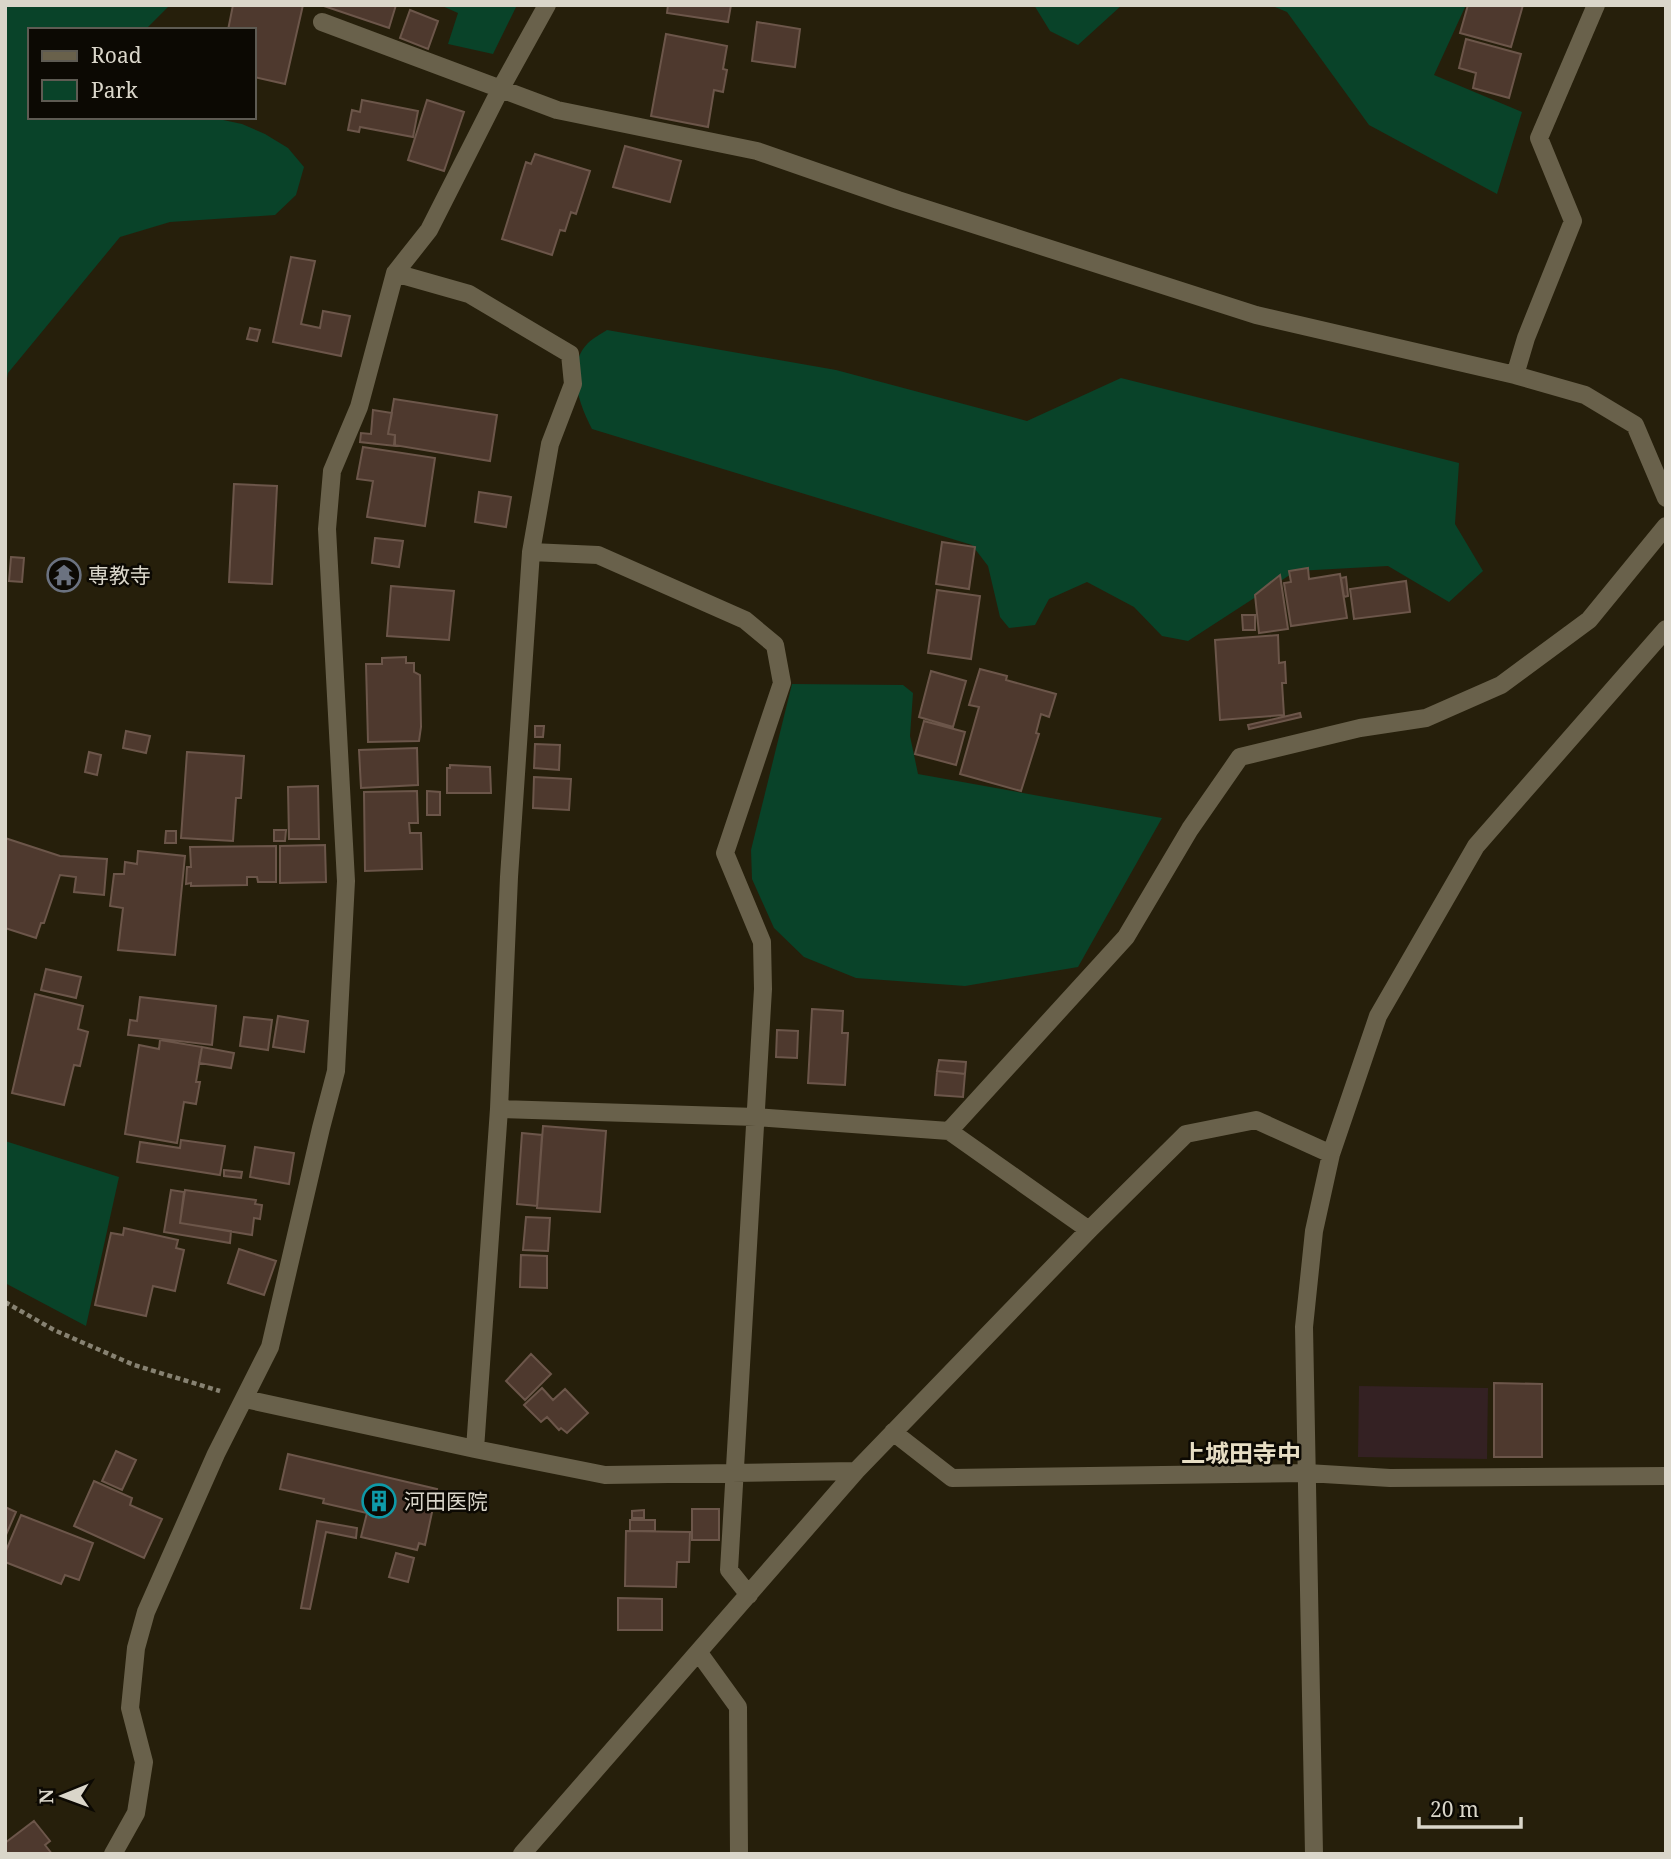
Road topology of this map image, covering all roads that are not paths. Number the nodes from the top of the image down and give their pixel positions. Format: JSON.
{"nodes":[{"id":1,"x":547,"y":5,"type":"edge"},
{"id":2,"x":1596,"y":5,"type":"edge"},
{"id":3,"x":322,"y":22,"type":"dead end"},
{"id":4,"x":501,"y":88,"type":"junction"},
{"id":5,"x":395,"y":273,"type":"junction"},
{"id":6,"x":1515,"y":375,"type":"junction"},
{"id":7,"x":1666,"y":498,"type":"edge"},
{"id":8,"x":1666,"y":526,"type":"edge"},
{"id":9,"x":531,"y":552,"type":"junction"},
{"id":10,"x":1666,"y":629,"type":"edge"},
{"id":11,"x":499,"y":1109,"type":"junction"},
{"id":12,"x":756,"y":1117,"type":"junction"},
{"id":13,"x":949,"y":1131,"type":"junction"},
{"id":14,"x":1331,"y":1154,"type":"junction"},
{"id":15,"x":1089,"y":1230,"type":"junction"},
{"id":16,"x":244,"y":1399,"type":"junction"},
{"id":17,"x":893,"y":1432,"type":"junction"},
{"id":18,"x":475,"y":1449,"type":"junction"},
{"id":19,"x":856,"y":1471,"type":"junction"},
{"id":20,"x":1307,"y":1473,"type":"junction"},
{"id":21,"x":733,"y":1474,"type":"junction"},
{"id":22,"x":1666,"y":1476,"type":"edge"},
{"id":23,"x":749,"y":1595,"type":"junction"},
{"id":24,"x":699,"y":1653,"type":"junction"},
{"id":25,"x":113,"y":1854,"type":"edge"},
{"id":26,"x":522,"y":1854,"type":"edge"},
{"id":27,"x":739,"y":1854,"type":"edge"},
{"id":28,"x":1314,"y":1854,"type":"edge"}],
"edges":[{"from":1,"to":4,"type":"street"},
{"from":2,"to":6,"type":"street"},
{"from":3,"to":4,"type":"street"},
{"from":4,"to":5,"type":"street"},
{"from":4,"to":6,"type":"street"},
{"from":5,"to":9,"type":"street"},
{"from":5,"to":16,"type":"street"},
{"from":6,"to":7,"type":"street"},
{"from":8,"to":13,"type":"street"},
{"from":9,"to":11,"type":"street"},
{"from":9,"to":12,"type":"street"},
{"from":10,"to":14,"type":"street"},
{"from":11,"to":12,"type":"street"},
{"from":11,"to":18,"type":"street"},
{"from":12,"to":13,"type":"street"},
{"from":12,"to":21,"type":"street"},
{"from":13,"to":15,"type":"street"},
{"from":14,"to":15,"type":"street"},
{"from":14,"to":20,"type":"street"},
{"from":15,"to":17,"type":"street"},
{"from":16,"to":18,"type":"street"},
{"from":16,"to":25,"type":"street"},
{"from":17,"to":19,"type":"street"},
{"from":17,"to":20,"type":"street"},
{"from":18,"to":21,"type":"street"},
{"from":19,"to":21,"type":"street"},
{"from":19,"to":23,"type":"street"},
{"from":20,"to":22,"type":"street"},
{"from":20,"to":28,"type":"street"},
{"from":21,"to":23,"type":"street"},
{"from":23,"to":24,"type":"street"},
{"from":24,"to":26,"type":"street"},
{"from":24,"to":27,"type":"street"}]}
